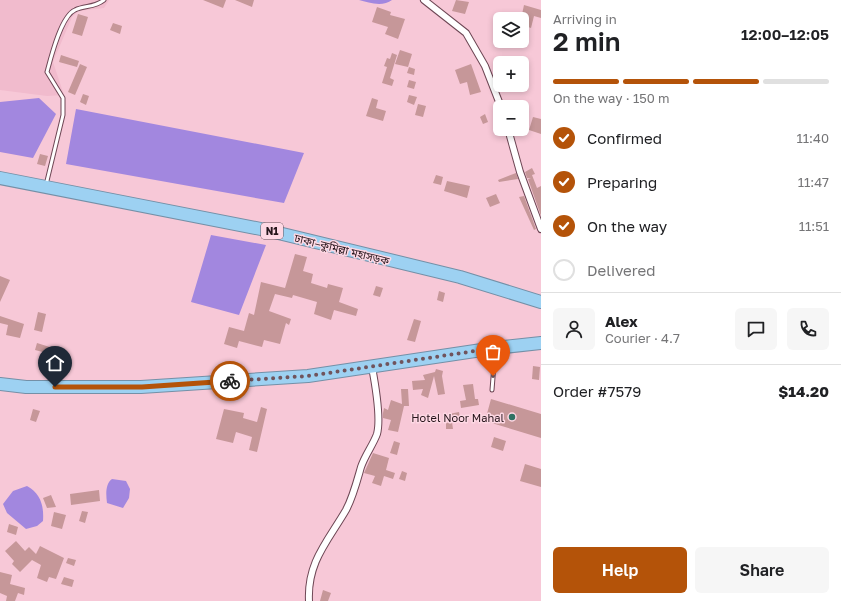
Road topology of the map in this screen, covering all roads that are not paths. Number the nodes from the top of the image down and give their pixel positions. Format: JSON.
{"nodes":[{"id":1,"x":104,"y":0,"type":"edge"},
{"id":2,"x":424,"y":0,"type":"edge"},
{"id":3,"x":499,"y":100,"type":"edge"},
{"id":4,"x":510,"y":136,"type":"edge"},
{"id":5,"x":0,"y":178,"type":"edge"},
{"id":6,"x":45,"y":187,"type":"junction"},
{"id":7,"x":541,"y":230,"type":"edge"},
{"id":8,"x":541,"y":302,"type":"edge"},
{"id":9,"x":541,"y":343,"type":"edge"},
{"id":10,"x":495,"y":348,"type":"junction"},
{"id":11,"x":372,"y":367,"type":"junction"},
{"id":12,"x":0,"y":384,"type":"edge"},
{"id":13,"x":492,"y":390,"type":"dead end"},
{"id":14,"x":309,"y":601,"type":"edge"}],
"edges":[{"from":1,"to":6,"type":"lane"},
{"from":2,"to":3,"type":"street"},
{"from":4,"to":7,"type":"street"},
{"from":5,"to":6,"type":"highway","name":"ঢাকা–কুমিল্লা মহাসড়ক","number":"N1"},
{"from":6,"to":8,"type":"highway","name":"ঢাকা–কুমিল্লা মহাসড়ক","number":"N1"},
{"from":9,"to":10,"type":"highway"},
{"from":10,"to":11,"type":"highway"},
{"from":10,"to":13,"type":"lane"},
{"from":11,"to":12,"type":"highway"},
{"from":11,"to":14,"type":"street"}]}
